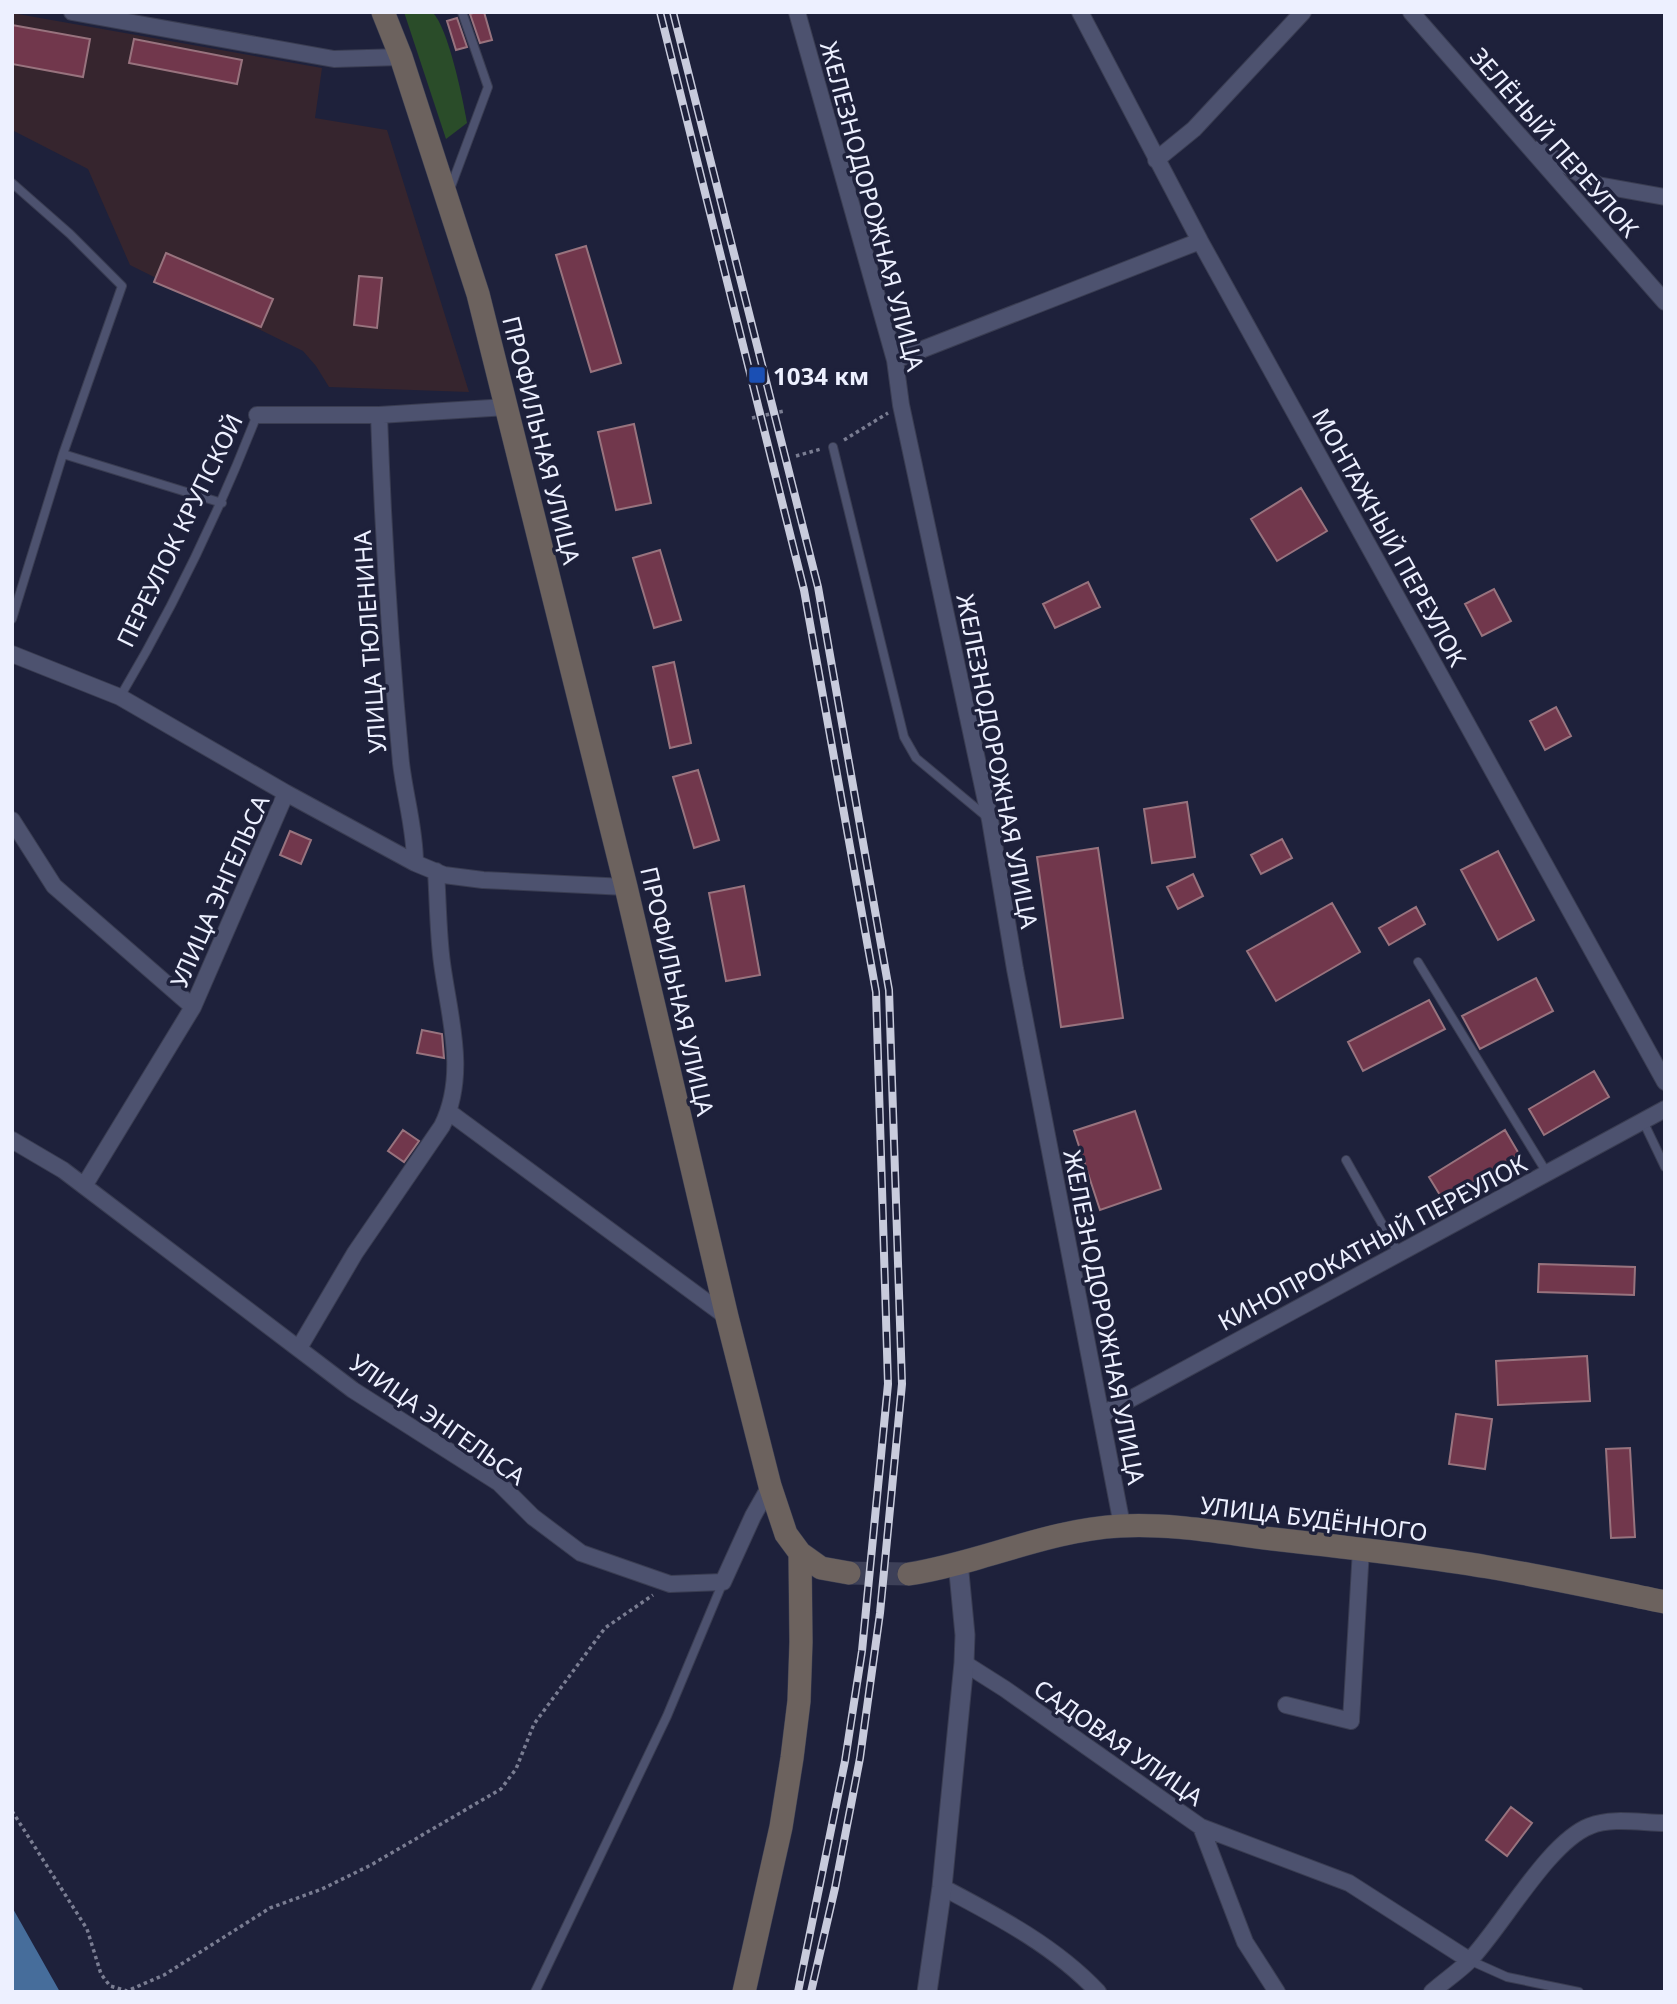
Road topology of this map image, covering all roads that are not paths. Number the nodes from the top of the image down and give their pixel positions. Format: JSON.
{"nodes":[{"id":1,"x":72,"y":12,"type":"edge"},
{"id":2,"x":383,"y":12,"type":"edge"},
{"id":3,"x":462,"y":12,"type":"edge"},
{"id":4,"x":797,"y":12,"type":"edge"},
{"id":5,"x":1080,"y":12,"type":"edge"},
{"id":6,"x":1303,"y":12,"type":"edge"},
{"id":7,"x":1411,"y":12,"type":"edge"},
{"id":8,"x":401,"y":57,"type":"junction"},
{"id":9,"x":1528,"y":143,"type":"junction"},
{"id":10,"x":1156,"y":160,"type":"junction"},
{"id":11,"x":12,"y":183,"type":"edge"},
{"id":12,"x":447,"y":195,"type":"junction"},
{"id":13,"x":1665,"y":197,"type":"edge"},
{"id":14,"x":1200,"y":241,"type":"junction"},
{"id":15,"x":1665,"y":302,"type":"edge"},
{"id":16,"x":895,"y":360,"type":"junction"},
{"id":17,"x":508,"y":407,"type":"junction"},
{"id":18,"x":257,"y":415,"type":"joint"},
{"id":19,"x":379,"y":415,"type":"junction"},
{"id":20,"x":833,"y":447,"type":"road end"},
{"id":21,"x":63,"y":454,"type":"junction"},
{"id":22,"x":222,"y":503,"type":"junction"},
{"id":23,"x":12,"y":619,"type":"edge"},
{"id":24,"x":12,"y":654,"type":"edge"},
{"id":25,"x":120,"y":697,"type":"junction"},
{"id":26,"x":286,"y":793,"type":"junction"},
{"id":27,"x":12,"y":820,"type":"edge"},
{"id":28,"x":990,"y":820,"type":"junction"},
{"id":29,"x":415,"y":863,"type":"junction"},
{"id":30,"x":436,"y":872,"type":"junction"},
{"id":31,"x":626,"y":887,"type":"junction"},
{"id":32,"x":1418,"y":962,"type":"dead end"},
{"id":33,"x":193,"y":1007,"type":"junction"},
{"id":34,"x":1665,"y":1082,"type":"edge"},
{"id":35,"x":1665,"y":1109,"type":"edge"},
{"id":36,"x":449,"y":1112,"type":"junction"},
{"id":37,"x":1643,"y":1121,"type":"junction"},
{"id":38,"x":12,"y":1140,"type":"edge"},
{"id":39,"x":1346,"y":1160,"type":"dead end"},
{"id":40,"x":1665,"y":1167,"type":"edge"},
{"id":41,"x":1547,"y":1173,"type":"junction"},
{"id":42,"x":83,"y":1186,"type":"junction"},
{"id":43,"x":1399,"y":1254,"type":"junction"},
{"id":44,"x":727,"y":1317,"type":"junction"},
{"id":45,"x":299,"y":1348,"type":"junction"},
{"id":46,"x":1101,"y":1415,"type":"junction"},
{"id":47,"x":770,"y":1486,"type":"junction"},
{"id":48,"x":1122,"y":1525,"type":"junction"},
{"id":49,"x":1361,"y":1549,"type":"junction"},
{"id":50,"x":800,"y":1553,"type":"junction"},
{"id":51,"x":958,"y":1562,"type":"junction"},
{"id":52,"x":849,"y":1573,"type":"tunnel mouth"},
{"id":53,"x":909,"y":1574,"type":"tunnel mouth"},
{"id":54,"x":723,"y":1582,"type":"junction"},
{"id":55,"x":1665,"y":1602,"type":"edge"},
{"id":56,"x":964,"y":1663,"type":"junction"},
{"id":57,"x":1286,"y":1705,"type":"dead end"},
{"id":58,"x":1665,"y":1823,"type":"edge"},
{"id":59,"x":1201,"y":1827,"type":"junction"},
{"id":60,"x":942,"y":1887,"type":"junction"},
{"id":61,"x":1469,"y":1960,"type":"junction"},
{"id":62,"x":535,"y":1992,"type":"edge"},
{"id":63,"x":744,"y":1992,"type":"edge"},
{"id":64,"x":928,"y":1992,"type":"edge"},
{"id":65,"x":1098,"y":1992,"type":"edge"},
{"id":66,"x":1277,"y":1992,"type":"edge"},
{"id":67,"x":1432,"y":1992,"type":"edge"},
{"id":68,"x":1579,"y":1992,"type":"edge"}],
"edges":[{"from":1,"to":8,"type":"street"},
{"from":2,"to":8,"type":"main road","name":"ПРОФИЛЬНАЯ УЛИЦА"},
{"from":3,"to":12,"type":"lane"},
{"from":4,"to":16,"type":"street","name":"ЖЕЛЕЗНОДОРОЖНАЯ УЛИЦА"},
{"from":5,"to":10,"type":"street","name":"МОНТАЖНЫЙ ПЕРЕУЛОК"},
{"from":6,"to":10,"type":"street"},
{"from":7,"to":9,"type":"street","name":"ЗЕЛЁНЫЙ ПЕРЕУЛОК"},
{"from":8,"to":12,"type":"main road","name":"ПРОФИЛЬНАЯ УЛИЦА"},
{"from":9,"to":13,"type":"street"},
{"from":9,"to":15,"type":"street","name":"ЗЕЛЁНЫЙ ПЕРЕУЛОК"},
{"from":10,"to":14,"type":"street","name":"МОНТАЖНЫЙ ПЕРЕУЛОК"},
{"from":11,"to":21,"type":"lane"},
{"from":12,"to":17,"type":"main road","name":"ПРОФИЛЬНАЯ УЛИЦА"},
{"from":14,"to":16,"type":"street"},
{"from":14,"to":34,"type":"street","name":"МОНТАЖНЫЙ ПЕРЕУЛОК"},
{"from":16,"to":28,"type":"street","name":"ЖЕЛЕЗНОДОРОЖНАЯ УЛИЦА"},
{"from":17,"to":19,"type":"street","name":"ПЕРЕУЛОК КРУПСКОЙ"},
{"from":17,"to":31,"type":"main road","name":"ПРОФИЛЬНАЯ УЛИЦА"},
{"from":18,"to":19,"type":"street","name":"ПЕРЕУЛОК КРУПСКОЙ"},
{"from":18,"to":22,"type":"lane","name":"ПЕРЕУЛОК КРУПСКОЙ"},
{"from":19,"to":29,"type":"street","name":"УЛИЦА ТЮЛЕНИНА"},
{"from":20,"to":28,"type":"lane"},
{"from":21,"to":22,"type":"lane"},
{"from":21,"to":23,"type":"lane"},
{"from":22,"to":25,"type":"lane","name":"ПЕРЕУЛОК КРУПСКОЙ"},
{"from":24,"to":25,"type":"street"},
{"from":25,"to":26,"type":"street"},
{"from":26,"to":29,"type":"street","name":"УЛИЦА ЭНГЕЛЬСА"},
{"from":26,"to":33,"type":"street","name":"УЛИЦА ЭНГЕЛЬСА"},
{"from":27,"to":33,"type":"street","name":"УЛИЦА ЭНГЕЛЬСА"},
{"from":28,"to":46,"type":"street","name":"ЖЕЛЕЗНОДОРОЖНАЯ УЛИЦА"},
{"from":29,"to":30,"type":"street","name":"УЛИЦА ЭНГЕЛЬСА"},
{"from":30,"to":31,"type":"street","name":"УЛИЦА ЭНГЕЛЬСА"},
{"from":30,"to":36,"type":"street"},
{"from":31,"to":44,"type":"main road","name":"ПРОФИЛЬНАЯ УЛИЦА"},
{"from":32,"to":41,"type":"lane"},
{"from":33,"to":42,"type":"street","name":"УЛИЦА ЭНГЕЛЬСА"},
{"from":35,"to":37,"type":"street","name":"КИНОПРОКАТНЫЙ ПЕРЕУЛОК"},
{"from":36,"to":44,"type":"street"},
{"from":36,"to":45,"type":"street"},
{"from":37,"to":40,"type":"lane"},
{"from":37,"to":41,"type":"street","name":"КИНОПРОКАТНЫЙ ПЕРЕУЛОК"},
{"from":38,"to":42,"type":"street","name":"УЛИЦА ЭНГЕЛЬСА"},
{"from":39,"to":43,"type":"lane"},
{"from":41,"to":43,"type":"street","name":"КИНОПРОКАТНЫЙ ПЕРЕУЛОК"},
{"from":42,"to":45,"type":"street","name":"УЛИЦА ЭНГЕЛЬСА"},
{"from":43,"to":46,"type":"street","name":"КИНОПРОКАТНЫЙ ПЕРЕУЛОК"},
{"from":44,"to":47,"type":"main road","name":"ПРОФИЛЬНАЯ УЛИЦА"},
{"from":45,"to":54,"type":"street","name":"УЛИЦА ЭНГЕЛЬСА"},
{"from":46,"to":48,"type":"street","name":"ЖЕЛЕЗНОДОРОЖНАЯ УЛИЦА"},
{"from":47,"to":50,"type":"main road","name":"ПРОФИЛЬНАЯ УЛИЦА"},
{"from":47,"to":54,"type":"street"},
{"from":48,"to":49,"type":"main road","name":"УЛИЦА БУДЁННОГО"},
{"from":48,"to":51,"type":"main road","name":"УЛИЦА БУДЁННОГО"},
{"from":49,"to":55,"type":"main road","name":"УЛИЦА БУДЁННОГО"},
{"from":49,"to":57,"type":"street"},
{"from":50,"to":52,"type":"main road"},
{"from":50,"to":63,"type":"main road","name":"ПРОФИЛЬНАЯ УЛИЦА"},
{"from":51,"to":53,"type":"main road","name":"УЛИЦА БУДЁННОГО"},
{"from":51,"to":56,"type":"street"},
{"from":54,"to":62,"type":"lane"},
{"from":56,"to":59,"type":"street","name":"САДОВАЯ УЛИЦА"},
{"from":56,"to":60,"type":"street"},
{"from":58,"to":61,"type":"street"},
{"from":59,"to":61,"type":"street"},
{"from":59,"to":66,"type":"street","name":"САДОВАЯ УЛИЦА"},
{"from":60,"to":64,"type":"street"},
{"from":60,"to":65,"type":"street"},
{"from":61,"to":67,"type":"street"},
{"from":61,"to":68,"type":"lane"}]}
